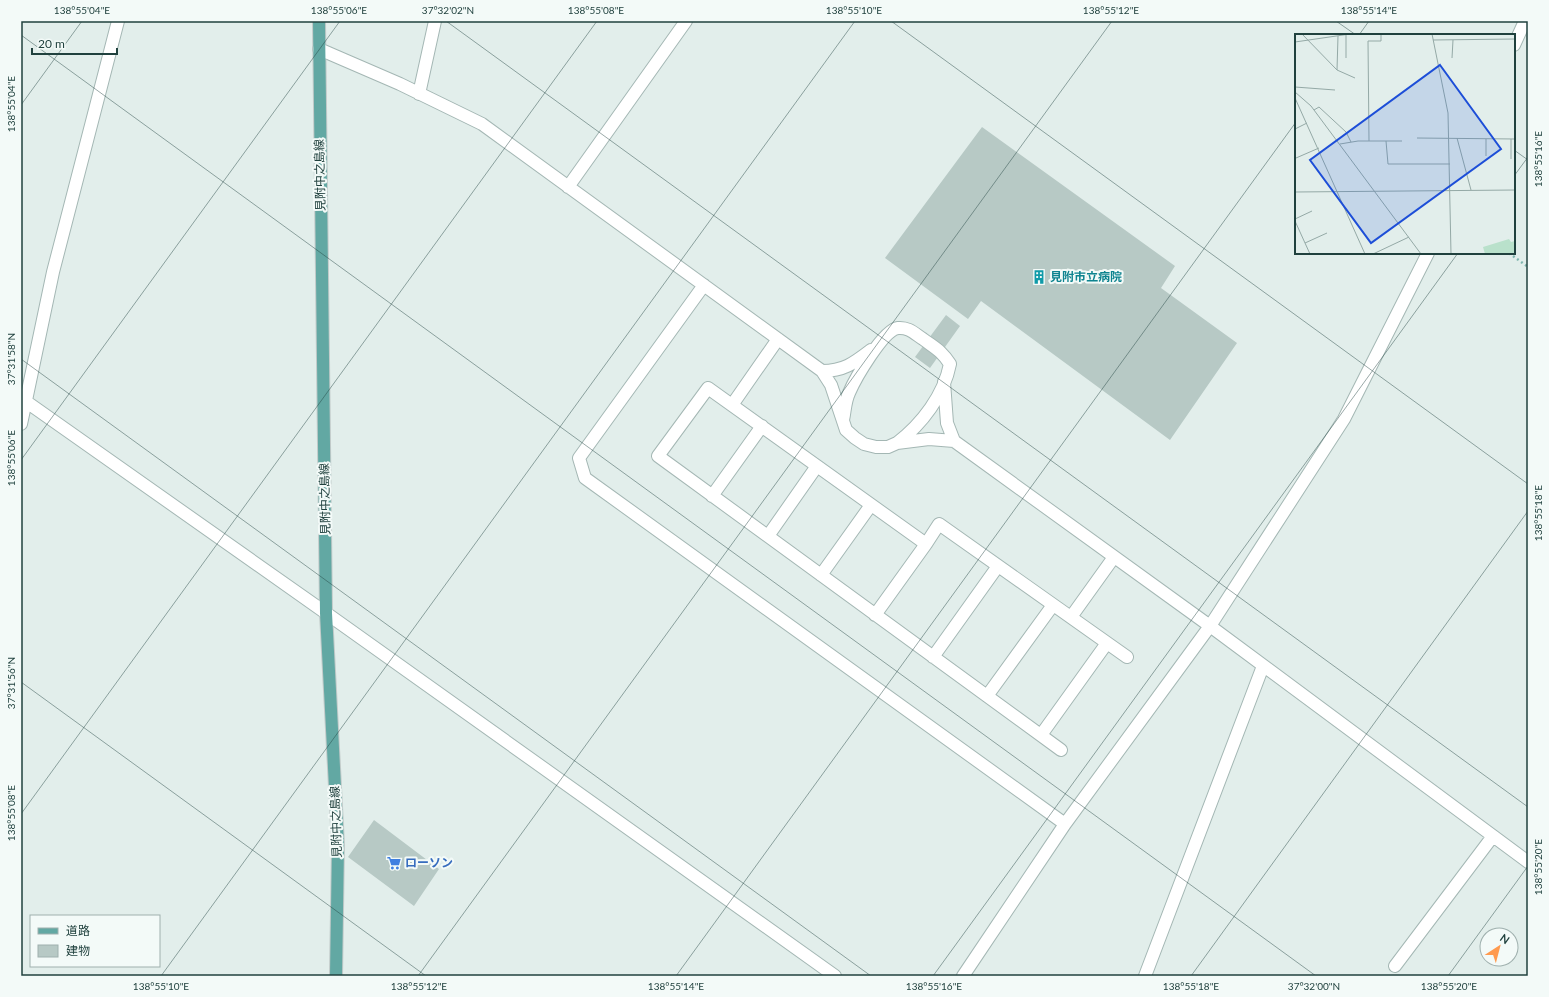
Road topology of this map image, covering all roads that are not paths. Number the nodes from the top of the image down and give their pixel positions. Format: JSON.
{"nodes":[{"id":1,"x":118,"y":21,"type":"edge"},
{"id":2,"x":319,"y":21,"type":"edge"},
{"id":3,"x":435,"y":21,"type":"edge"},
{"id":4,"x":686,"y":21,"type":"edge"},
{"id":5,"x":1525,"y":21,"type":"edge"},
{"id":6,"x":1515,"y":43,"type":"edge"},
{"id":7,"x":319,"y":49,"type":"junction"},
{"id":8,"x":419,"y":94,"type":"junction"},
{"id":9,"x":568,"y":187,"type":"junction"},
{"id":10,"x":1427,"y":254,"type":"edge"},
{"id":11,"x":704,"y":285,"type":"junction"},
{"id":12,"x":778,"y":339,"type":"junction"},
{"id":13,"x":880,"y":342,"type":"junction"},
{"id":14,"x":822,"y":371,"type":"junction"},
{"id":15,"x":944,"y":382,"type":"junction"},
{"id":16,"x":23,"y":400,"type":"edge"},
{"id":17,"x":732,"y":406,"type":"junction"},
{"id":18,"x":843,"y":420,"type":"junction"},
{"id":19,"x":21,"y":424,"type":"edge"},
{"id":20,"x":762,"y":426,"type":"junction"},
{"id":21,"x":954,"y":441,"type":"junction"},
{"id":22,"x":897,"y":443,"type":"junction"},
{"id":23,"x":817,"y":466,"type":"junction"},
{"id":24,"x":712,"y":496,"type":"junction"},
{"id":25,"x":871,"y":505,"type":"junction"},
{"id":26,"x":768,"y":536,"type":"junction"},
{"id":27,"x":926,"y":544,"type":"junction"},
{"id":28,"x":1114,"y":557,"type":"junction"},
{"id":29,"x":998,"y":566,"type":"junction"},
{"id":30,"x":821,"y":575,"type":"junction"},
{"id":31,"x":1053,"y":605,"type":"junction"},
{"id":32,"x":326,"y":613,"type":"junction"},
{"id":33,"x":875,"y":615,"type":"junction"},
{"id":34,"x":1071,"y":617,"type":"junction"},
{"id":35,"x":1210,"y":626,"type":"junction"},
{"id":36,"x":1107,"y":643,"type":"junction"},
{"id":37,"x":934,"y":657,"type":"junction"},
{"id":38,"x":1127,"y":657,"type":"dead end"},
{"id":39,"x":1263,"y":666,"type":"junction"},
{"id":40,"x":987,"y":696,"type":"junction"},
{"id":41,"x":1041,"y":735,"type":"junction"},
{"id":42,"x":1061,"y":750,"type":"dead end"},
{"id":43,"x":1065,"y":824,"type":"junction"},
{"id":44,"x":1493,"y":836,"type":"junction"},
{"id":45,"x":1528,"y":862,"type":"edge"},
{"id":46,"x":1395,"y":966,"type":"dead end"},
{"id":47,"x":336,"y":976,"type":"edge"},
{"id":48,"x":835,"y":976,"type":"edge"},
{"id":49,"x":963,"y":976,"type":"edge"},
{"id":50,"x":1145,"y":976,"type":"edge"}],
"edges":[{"from":1,"to":16,"type":"street"},
{"from":2,"to":7,"type":"main road","name":"見附中之島線"},
{"from":3,"to":8,"type":"street"},
{"from":4,"to":9,"type":"street"},
{"from":5,"to":6,"type":"street"},
{"from":7,"to":8,"type":"street"},
{"from":7,"to":32,"type":"main road","name":"見附中之島線"},
{"from":8,"to":9,"type":"street"},
{"from":9,"to":11,"type":"street"},
{"from":10,"to":35,"type":"street"},
{"from":11,"to":12,"type":"street"},
{"from":11,"to":43,"type":"street"},
{"from":12,"to":14,"type":"street"},
{"from":12,"to":17,"type":"street"},
{"from":13,"to":14,"type":"street"},
{"from":13,"to":15,"type":"street"},
{"from":13,"to":18,"type":"street"},
{"from":14,"to":18,"type":"street"},
{"from":15,"to":21,"type":"street"},
{"from":15,"to":22,"type":"street"},
{"from":16,"to":19,"type":"street"},
{"from":16,"to":32,"type":"street"},
{"from":17,"to":20,"type":"street"},
{"from":17,"to":24,"type":"street"},
{"from":18,"to":22,"type":"street"},
{"from":20,"to":23,"type":"street"},
{"from":20,"to":24,"type":"street"},
{"from":21,"to":22,"type":"street"},
{"from":21,"to":28,"type":"street"},
{"from":23,"to":25,"type":"street"},
{"from":23,"to":26,"type":"street"},
{"from":24,"to":26,"type":"street"},
{"from":25,"to":27,"type":"street"},
{"from":25,"to":30,"type":"street"},
{"from":26,"to":30,"type":"street"},
{"from":27,"to":29,"type":"street"},
{"from":27,"to":33,"type":"street"},
{"from":28,"to":34,"type":"street"},
{"from":28,"to":35,"type":"street"},
{"from":29,"to":31,"type":"street"},
{"from":29,"to":37,"type":"street"},
{"from":30,"to":33,"type":"street"},
{"from":31,"to":34,"type":"street"},
{"from":31,"to":40,"type":"street"},
{"from":32,"to":47,"type":"main road","name":"見附中之島線"},
{"from":32,"to":48,"type":"street"},
{"from":33,"to":37,"type":"street"},
{"from":34,"to":36,"type":"street"},
{"from":35,"to":39,"type":"street"},
{"from":35,"to":43,"type":"street"},
{"from":36,"to":38,"type":"street"},
{"from":36,"to":41,"type":"street"},
{"from":37,"to":40,"type":"street"},
{"from":39,"to":44,"type":"street"},
{"from":39,"to":50,"type":"street"},
{"from":40,"to":41,"type":"street"},
{"from":41,"to":42,"type":"street"},
{"from":43,"to":49,"type":"street"},
{"from":44,"to":45,"type":"street"},
{"from":44,"to":46,"type":"street"}]}
